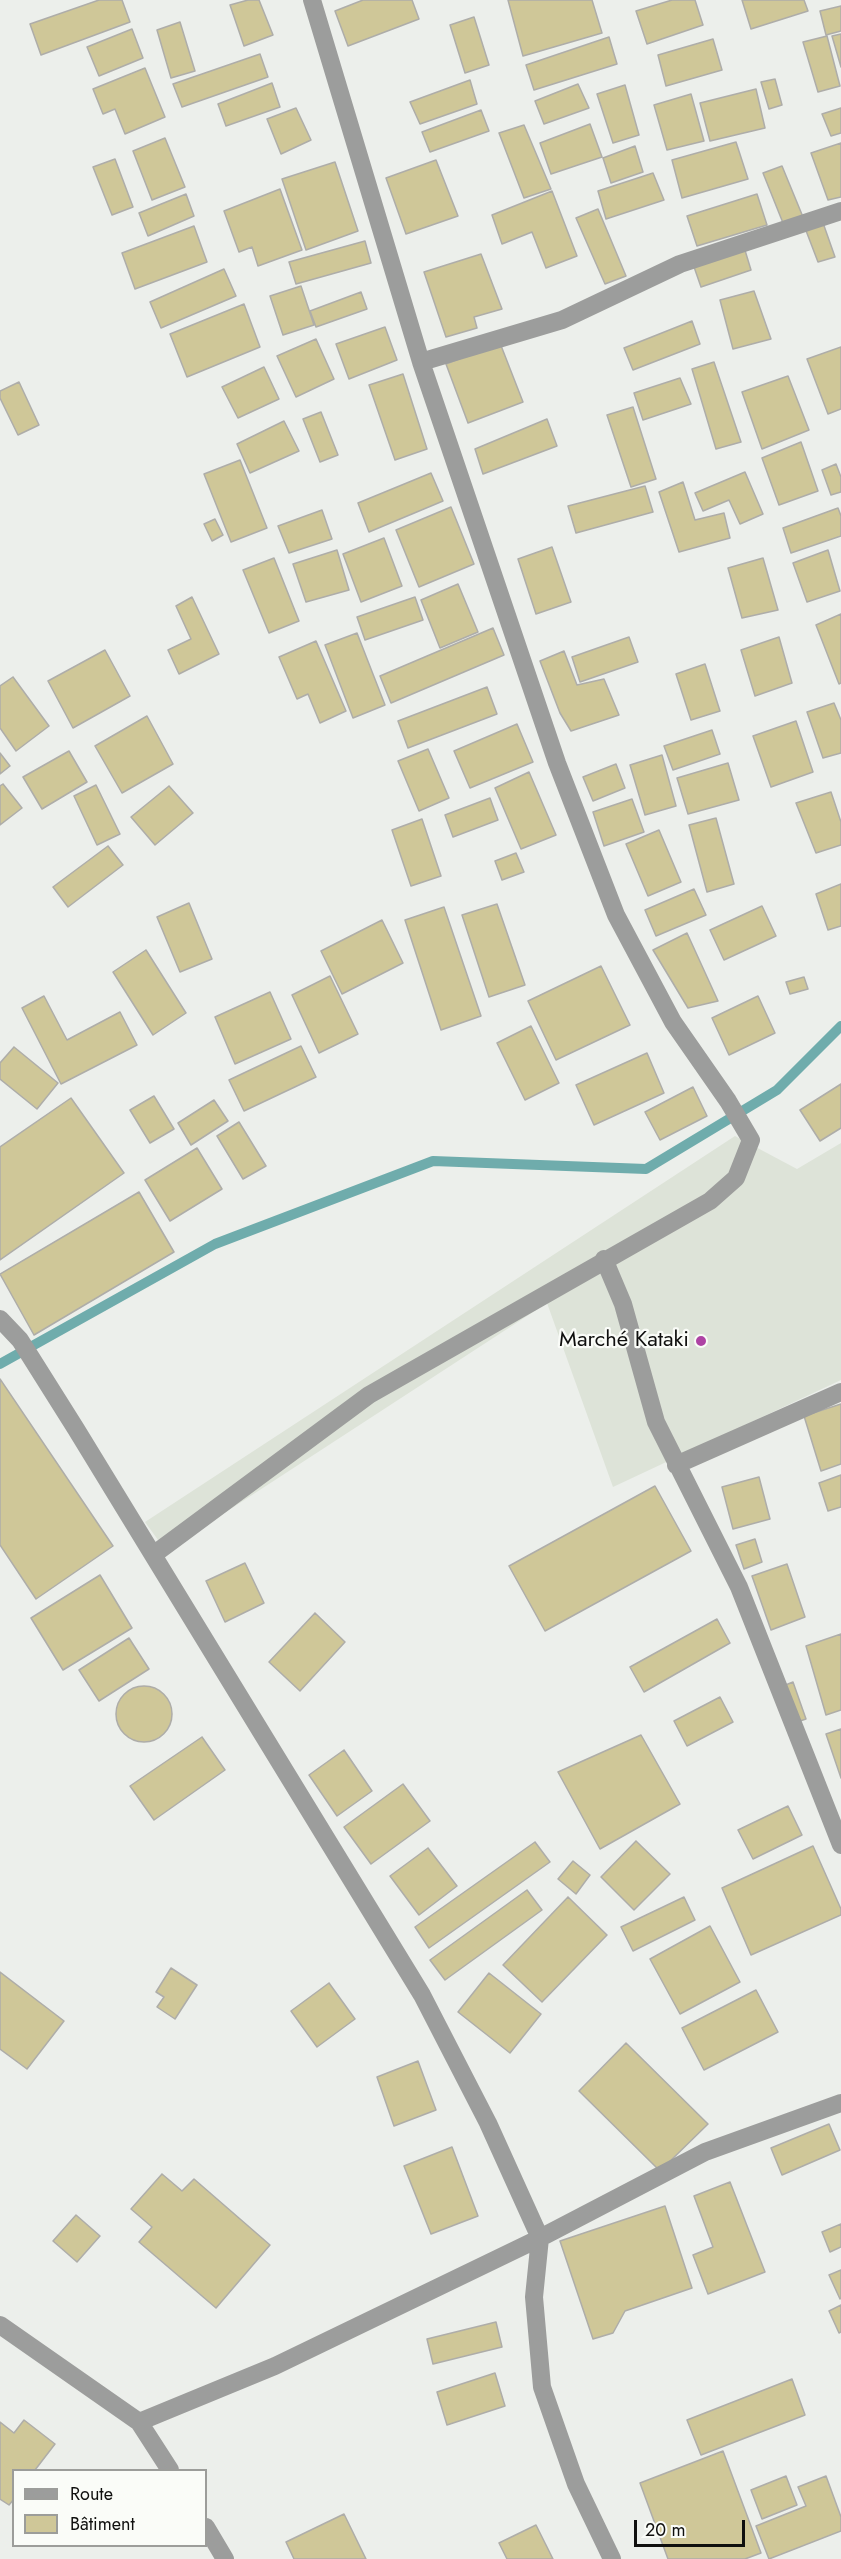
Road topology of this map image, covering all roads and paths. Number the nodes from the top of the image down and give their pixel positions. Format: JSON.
{"nodes":[{"id":1,"x":312,"y":0,"type":"edge"},
{"id":2,"x":841,"y":211,"type":"edge"},
{"id":3,"x":421,"y":362,"type":"junction"},
{"id":4,"x":604,"y":1259,"type":"junction"},
{"id":5,"x":0,"y":1319,"type":"edge"},
{"id":6,"x":841,"y":1392,"type":"edge"},
{"id":7,"x":676,"y":1465,"type":"junction"},
{"id":8,"x":153,"y":1555,"type":"junction"},
{"id":9,"x":841,"y":1845,"type":"edge"},
{"id":10,"x":841,"y":2103,"type":"edge"},
{"id":11,"x":540,"y":2238,"type":"junction"},
{"id":12,"x":0,"y":2325,"type":"edge"},
{"id":13,"x":140,"y":2422,"type":"junction"},
{"id":14,"x":169,"y":2469,"type":"edge"},
{"id":15,"x":207,"y":2529,"type":"edge"},
{"id":16,"x":225,"y":2559,"type":"edge"},
{"id":17,"x":612,"y":2559,"type":"edge"}],
"edges":[{"from":1,"to":3,"type":"street"},
{"from":2,"to":3,"type":"street"},
{"from":3,"to":4,"type":"street"},
{"from":4,"to":7,"type":"street"},
{"from":4,"to":8,"type":"street"},
{"from":5,"to":8,"type":"street"},
{"from":6,"to":7,"type":"street"},
{"from":7,"to":9,"type":"street"},
{"from":8,"to":11,"type":"street"},
{"from":10,"to":11,"type":"street"},
{"from":11,"to":13,"type":"street"},
{"from":11,"to":17,"type":"street"},
{"from":12,"to":13,"type":"street"},
{"from":13,"to":14,"type":"street"},
{"from":15,"to":16,"type":"street"}]}
